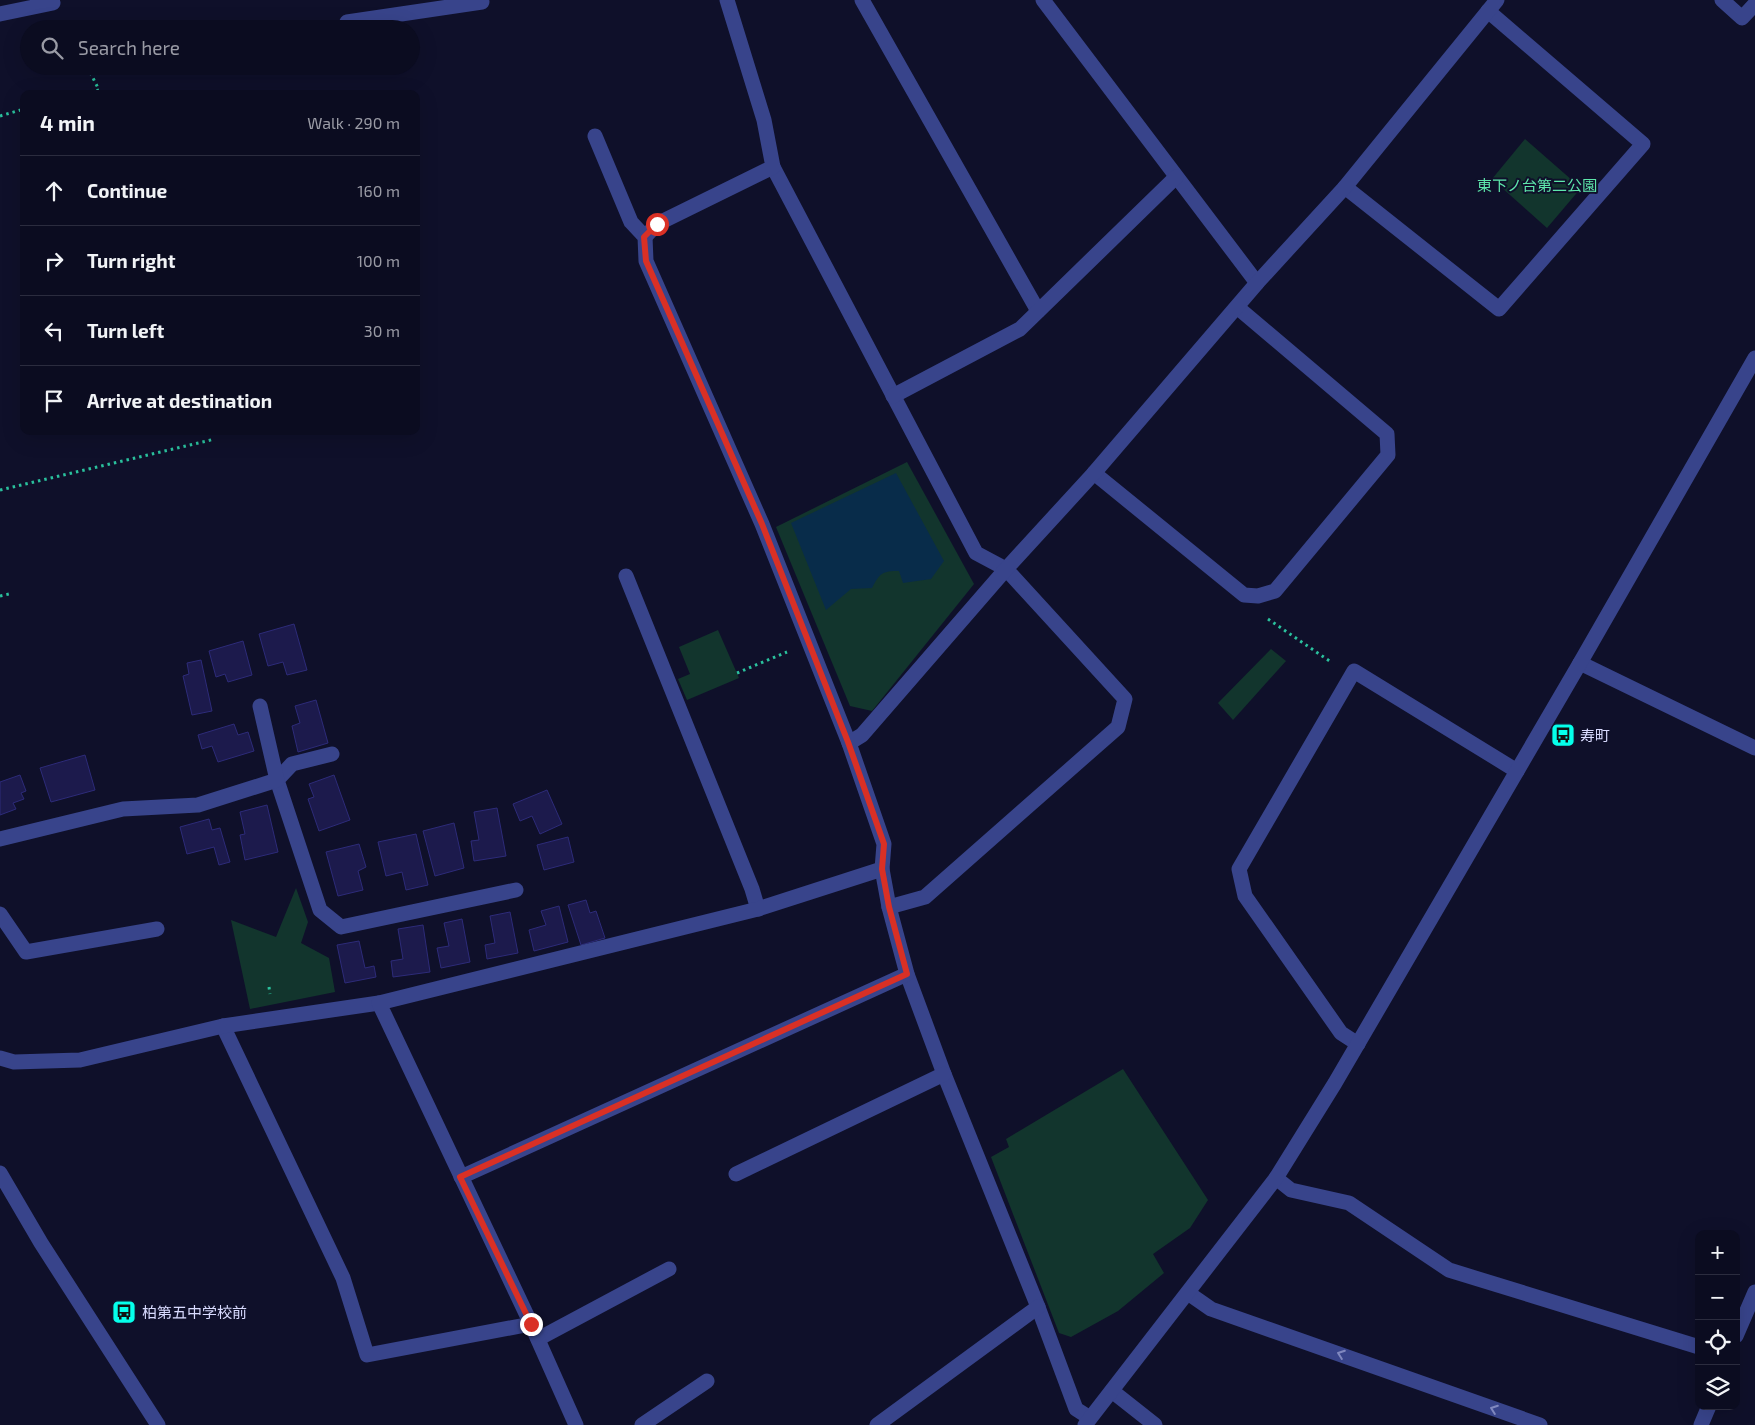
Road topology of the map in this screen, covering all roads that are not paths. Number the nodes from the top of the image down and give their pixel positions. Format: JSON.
{"nodes":[{"id":1,"x":52,"y":0,"type":"edge"},
{"id":2,"x":481,"y":0,"type":"edge"},
{"id":3,"x":727,"y":0,"type":"edge"},
{"id":4,"x":862,"y":0,"type":"edge"},
{"id":5,"x":1043,"y":0,"type":"edge"},
{"id":6,"x":1722,"y":0,"type":"edge"},
{"id":7,"x":1755,"y":4,"type":"edge"},
{"id":8,"x":1492,"y":5,"type":"edge"},
{"id":9,"x":0,"y":14,"type":"edge"},
{"id":10,"x":360,"y":20,"type":"edge"},
{"id":11,"x":595,"y":136,"type":"dead end"},
{"id":12,"x":773,"y":167,"type":"junction"},
{"id":13,"x":1176,"y":177,"type":"junction"},
{"id":14,"x":1345,"y":187,"type":"junction"},
{"id":15,"x":644,"y":237,"type":"junction"},
{"id":16,"x":1257,"y":283,"type":"junction"},
{"id":17,"x":1237,"y":307,"type":"junction"},
{"id":18,"x":1038,"y":311,"type":"junction"},
{"id":19,"x":1755,"y":358,"type":"edge"},
{"id":20,"x":893,"y":396,"type":"junction"},
{"id":21,"x":1094,"y":473,"type":"junction"},
{"id":22,"x":1006,"y":569,"type":"junction"},
{"id":23,"x":626,"y":576,"type":"dead end"},
{"id":24,"x":1580,"y":663,"type":"junction"},
{"id":25,"x":260,"y":706,"type":"dead end"},
{"id":26,"x":848,"y":742,"type":"junction"},
{"id":27,"x":1755,"y":748,"type":"edge"},
{"id":28,"x":332,"y":754,"type":"dead end"},
{"id":29,"x":1517,"y":771,"type":"junction"},
{"id":30,"x":276,"y":780,"type":"junction"},
{"id":31,"x":0,"y":839,"type":"edge"},
{"id":32,"x":882,"y":869,"type":"junction"},
{"id":33,"x":516,"y":890,"type":"dead end"},
{"id":34,"x":889,"y":907,"type":"junction"},
{"id":35,"x":758,"y":909,"type":"junction"},
{"id":36,"x":0,"y":914,"type":"edge"},
{"id":37,"x":157,"y":929,"type":"dead end"},
{"id":38,"x":907,"y":974,"type":"junction"},
{"id":39,"x":379,"y":1003,"type":"junction"},
{"id":40,"x":222,"y":1026,"type":"junction"},
{"id":41,"x":1358,"y":1044,"type":"junction"},
{"id":42,"x":0,"y":1058,"type":"edge"},
{"id":43,"x":944,"y":1074,"type":"junction"},
{"id":44,"x":0,"y":1173,"type":"edge"},
{"id":45,"x":736,"y":1174,"type":"dead end"},
{"id":46,"x":460,"y":1177,"type":"junction"},
{"id":47,"x":1276,"y":1178,"type":"junction"},
{"id":48,"x":669,"y":1269,"type":"dead end"},
{"id":49,"x":1755,"y":1292,"type":"edge"},
{"id":50,"x":1188,"y":1293,"type":"junction"},
{"id":51,"x":1038,"y":1307,"type":"junction"},
{"id":52,"x":531,"y":1324,"type":"junction"},
{"id":53,"x":1740,"y":1327,"type":"edge"},
{"id":54,"x":538,"y":1339,"type":"junction"},
{"id":55,"x":1695,"y":1346,"type":"edge"},
{"id":56,"x":707,"y":1381,"type":"dead end"},
{"id":57,"x":1112,"y":1391,"type":"junction"},
{"id":58,"x":1707,"y":1410,"type":"edge"},
{"id":59,"x":1087,"y":1422,"type":"edge"},
{"id":60,"x":158,"y":1425,"type":"edge"},
{"id":61,"x":576,"y":1425,"type":"edge"},
{"id":62,"x":642,"y":1425,"type":"edge"},
{"id":63,"x":878,"y":1425,"type":"edge"},
{"id":64,"x":1155,"y":1425,"type":"edge"},
{"id":65,"x":1540,"y":1425,"type":"edge"},
{"id":66,"x":1701,"y":1425,"type":"edge"}],
"edges":[{"from":1,"to":9,"type":"street"},
{"from":2,"to":10,"type":"street"},
{"from":3,"to":12,"type":"street"},
{"from":4,"to":18,"type":"street"},
{"from":5,"to":13,"type":"street"},
{"from":6,"to":7,"type":"street"},
{"from":8,"to":14,"type":"street"},
{"from":8,"to":14,"type":"street"},
{"from":11,"to":15,"type":"street"},
{"from":12,"to":15,"type":"street"},
{"from":12,"to":20,"type":"street"},
{"from":13,"to":16,"type":"street"},
{"from":13,"to":18,"type":"street"},
{"from":14,"to":16,"type":"street"},
{"from":15,"to":26,"type":"street"},
{"from":16,"to":17,"type":"street"},
{"from":17,"to":21,"type":"street"},
{"from":17,"to":21,"type":"street"},
{"from":18,"to":20,"type":"street"},
{"from":19,"to":24,"type":"street"},
{"from":20,"to":22,"type":"street"},
{"from":21,"to":22,"type":"street"},
{"from":22,"to":26,"type":"street"},
{"from":22,"to":34,"type":"street"},
{"from":23,"to":35,"type":"street"},
{"from":24,"to":27,"type":"street"},
{"from":24,"to":29,"type":"street"},
{"from":25,"to":30,"type":"street"},
{"from":26,"to":32,"type":"street"},
{"from":28,"to":30,"type":"street"},
{"from":29,"to":41,"type":"street"},
{"from":29,"to":41,"type":"street"},
{"from":30,"to":31,"type":"street"},
{"from":30,"to":33,"type":"street"},
{"from":32,"to":34,"type":"street"},
{"from":32,"to":35,"type":"street"},
{"from":34,"to":38,"type":"street"},
{"from":35,"to":39,"type":"street"},
{"from":36,"to":37,"type":"street"},
{"from":38,"to":43,"type":"street"},
{"from":38,"to":46,"type":"street"},
{"from":39,"to":40,"type":"street"},
{"from":39,"to":46,"type":"street"},
{"from":40,"to":42,"type":"street"},
{"from":40,"to":52,"type":"street"},
{"from":41,"to":47,"type":"street"},
{"from":43,"to":45,"type":"street"},
{"from":43,"to":51,"type":"street"},
{"from":44,"to":60,"type":"street"},
{"from":46,"to":52,"type":"street"},
{"from":47,"to":50,"type":"street"},
{"from":47,"to":55,"type":"street"},
{"from":48,"to":54,"type":"street"},
{"from":49,"to":53,"type":"street"},
{"from":50,"to":57,"type":"street"},
{"from":65,"to":50,"type":"street","one_way":true},
{"from":51,"to":59,"type":"street"},
{"from":51,"to":63,"type":"street"},
{"from":52,"to":54,"type":"street"},
{"from":54,"to":61,"type":"street"},
{"from":56,"to":62,"type":"street"},
{"from":57,"to":59,"type":"street"},
{"from":57,"to":64,"type":"street"},
{"from":58,"to":66,"type":"street"}]}
